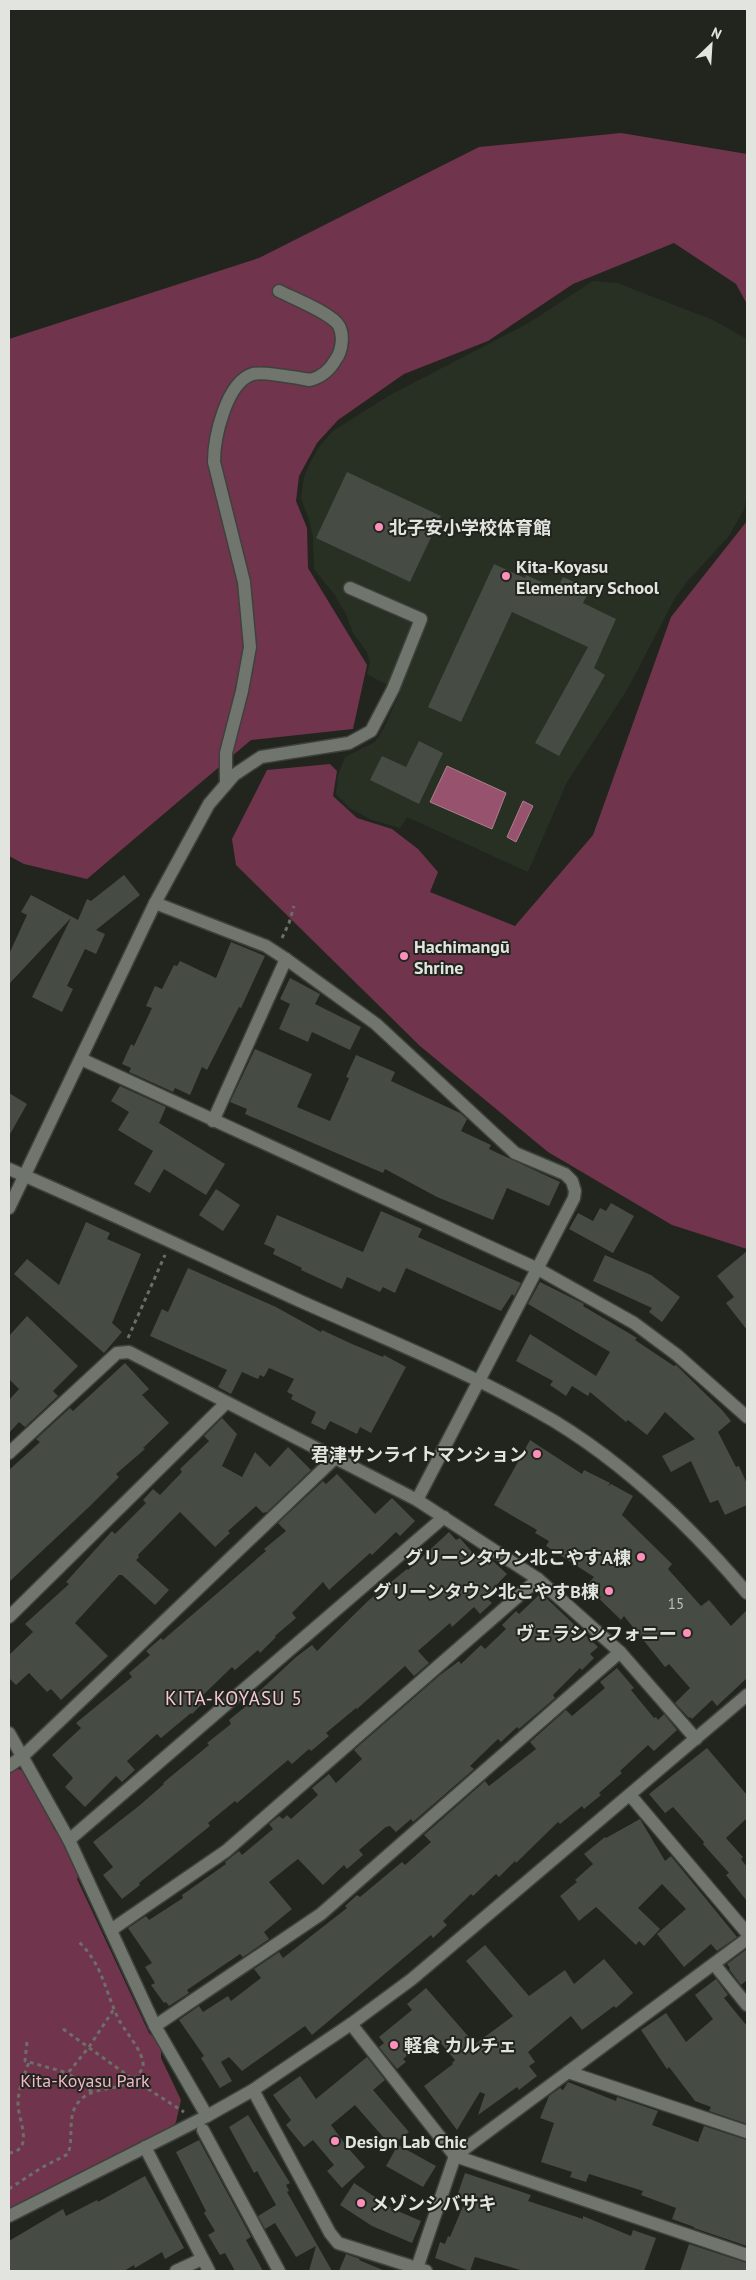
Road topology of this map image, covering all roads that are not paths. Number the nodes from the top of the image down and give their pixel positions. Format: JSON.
{"nodes":[{"id":1,"x":279,"y":292,"type":"dead end"},
{"id":2,"x":350,"y":588,"type":"dead end"},
{"id":3,"x":226,"y":784,"type":"junction"},
{"id":4,"x":155,"y":903,"type":"junction"},
{"id":5,"x":286,"y":959,"type":"junction"},
{"id":6,"x":81,"y":1059,"type":"junction"},
{"id":7,"x":213,"y":1121,"type":"junction"},
{"id":8,"x":9,"y":1169,"type":"edge"},
{"id":9,"x":25,"y":1176,"type":"junction"},
{"id":10,"x":9,"y":1208,"type":"edge"},
{"id":11,"x":538,"y":1269,"type":"junction"},
{"id":12,"x":478,"y":1382,"type":"junction"},
{"id":13,"x":226,"y":1403,"type":"junction"},
{"id":14,"x":747,"y":1417,"type":"edge"},
{"id":15,"x":9,"y":1453,"type":"edge"},
{"id":16,"x":335,"y":1458,"type":"junction"},
{"id":17,"x":417,"y":1500,"type":"junction"},
{"id":18,"x":444,"y":1517,"type":"junction"},
{"id":19,"x":538,"y":1579,"type":"junction"},
{"id":20,"x":747,"y":1593,"type":"edge"},
{"id":21,"x":9,"y":1617,"type":"edge"},
{"id":22,"x":620,"y":1652,"type":"junction"},
{"id":23,"x":747,"y":1695,"type":"edge"},
{"id":24,"x":9,"y":1733,"type":"edge"},
{"id":25,"x":696,"y":1739,"type":"junction"},
{"id":26,"x":22,"y":1757,"type":"junction"},
{"id":27,"x":9,"y":1766,"type":"edge"},
{"id":28,"x":630,"y":1795,"type":"junction"},
{"id":29,"x":69,"y":1840,"type":"junction"},
{"id":30,"x":111,"y":1930,"type":"junction"},
{"id":31,"x":747,"y":1933,"type":"edge"},
{"id":32,"x":747,"y":1939,"type":"edge"},
{"id":33,"x":714,"y":1964,"type":"junction"},
{"id":34,"x":747,"y":2005,"type":"edge"},
{"id":35,"x":351,"y":2024,"type":"junction"},
{"id":36,"x":156,"y":2026,"type":"junction"},
{"id":37,"x":568,"y":2072,"type":"junction"},
{"id":38,"x":253,"y":2090,"type":"junction"},
{"id":39,"x":207,"y":2116,"type":"junction"},
{"id":40,"x":203,"y":2130,"type":"dead end"},
{"id":41,"x":747,"y":2132,"type":"edge"},
{"id":42,"x":145,"y":2147,"type":"junction"},
{"id":43,"x":455,"y":2156,"type":"junction"},
{"id":44,"x":9,"y":2216,"type":"edge"},
{"id":45,"x":747,"y":2255,"type":"edge"},
{"id":46,"x":202,"y":2259,"type":"junction"},
{"id":47,"x":416,"y":2269,"type":"edge"},
{"id":48,"x":176,"y":2271,"type":"edge"},
{"id":49,"x":208,"y":2271,"type":"edge"},
{"id":50,"x":279,"y":2271,"type":"edge"}],
"edges":[{"from":1,"to":3,"type":"street"},
{"from":2,"to":3,"type":"street"},
{"from":3,"to":4,"type":"street"},
{"from":4,"to":5,"type":"street"},
{"from":4,"to":6,"type":"street"},
{"from":5,"to":7,"type":"street"},
{"from":5,"to":11,"type":"street"},
{"from":6,"to":7,"type":"street"},
{"from":6,"to":9,"type":"street"},
{"from":7,"to":11,"type":"street"},
{"from":8,"to":9,"type":"street"},
{"from":9,"to":10,"type":"street"},
{"from":9,"to":12,"type":"street"},
{"from":11,"to":12,"type":"street"},
{"from":11,"to":14,"type":"street"},
{"from":12,"to":17,"type":"street"},
{"from":12,"to":20,"type":"street"},
{"from":13,"to":15,"type":"street"},
{"from":13,"to":16,"type":"street"},
{"from":13,"to":21,"type":"street"},
{"from":16,"to":17,"type":"street"},
{"from":16,"to":26,"type":"street"},
{"from":17,"to":18,"type":"street"},
{"from":18,"to":19,"type":"street"},
{"from":18,"to":29,"type":"street"},
{"from":19,"to":22,"type":"street"},
{"from":19,"to":30,"type":"street"},
{"from":22,"to":25,"type":"street"},
{"from":22,"to":36,"type":"street"},
{"from":23,"to":25,"type":"street"},
{"from":24,"to":26,"type":"street"},
{"from":25,"to":28,"type":"street"},
{"from":26,"to":27,"type":"street"},
{"from":26,"to":29,"type":"street"},
{"from":28,"to":31,"type":"street"},
{"from":28,"to":35,"type":"street"},
{"from":29,"to":30,"type":"street"},
{"from":30,"to":36,"type":"street"},
{"from":32,"to":33,"type":"street"},
{"from":33,"to":34,"type":"street"},
{"from":33,"to":37,"type":"street"},
{"from":35,"to":38,"type":"street"},
{"from":35,"to":43,"type":"street"},
{"from":36,"to":39,"type":"street"},
{"from":37,"to":41,"type":"street"},
{"from":37,"to":43,"type":"street"},
{"from":38,"to":39,"type":"street"},
{"from":38,"to":47,"type":"street"},
{"from":39,"to":42,"type":"street"},
{"from":40,"to":50,"type":"street"},
{"from":42,"to":44,"type":"street"},
{"from":42,"to":46,"type":"street"},
{"from":43,"to":45,"type":"street"},
{"from":43,"to":47,"type":"street"},
{"from":46,"to":48,"type":"street"},
{"from":46,"to":49,"type":"street"}]}
